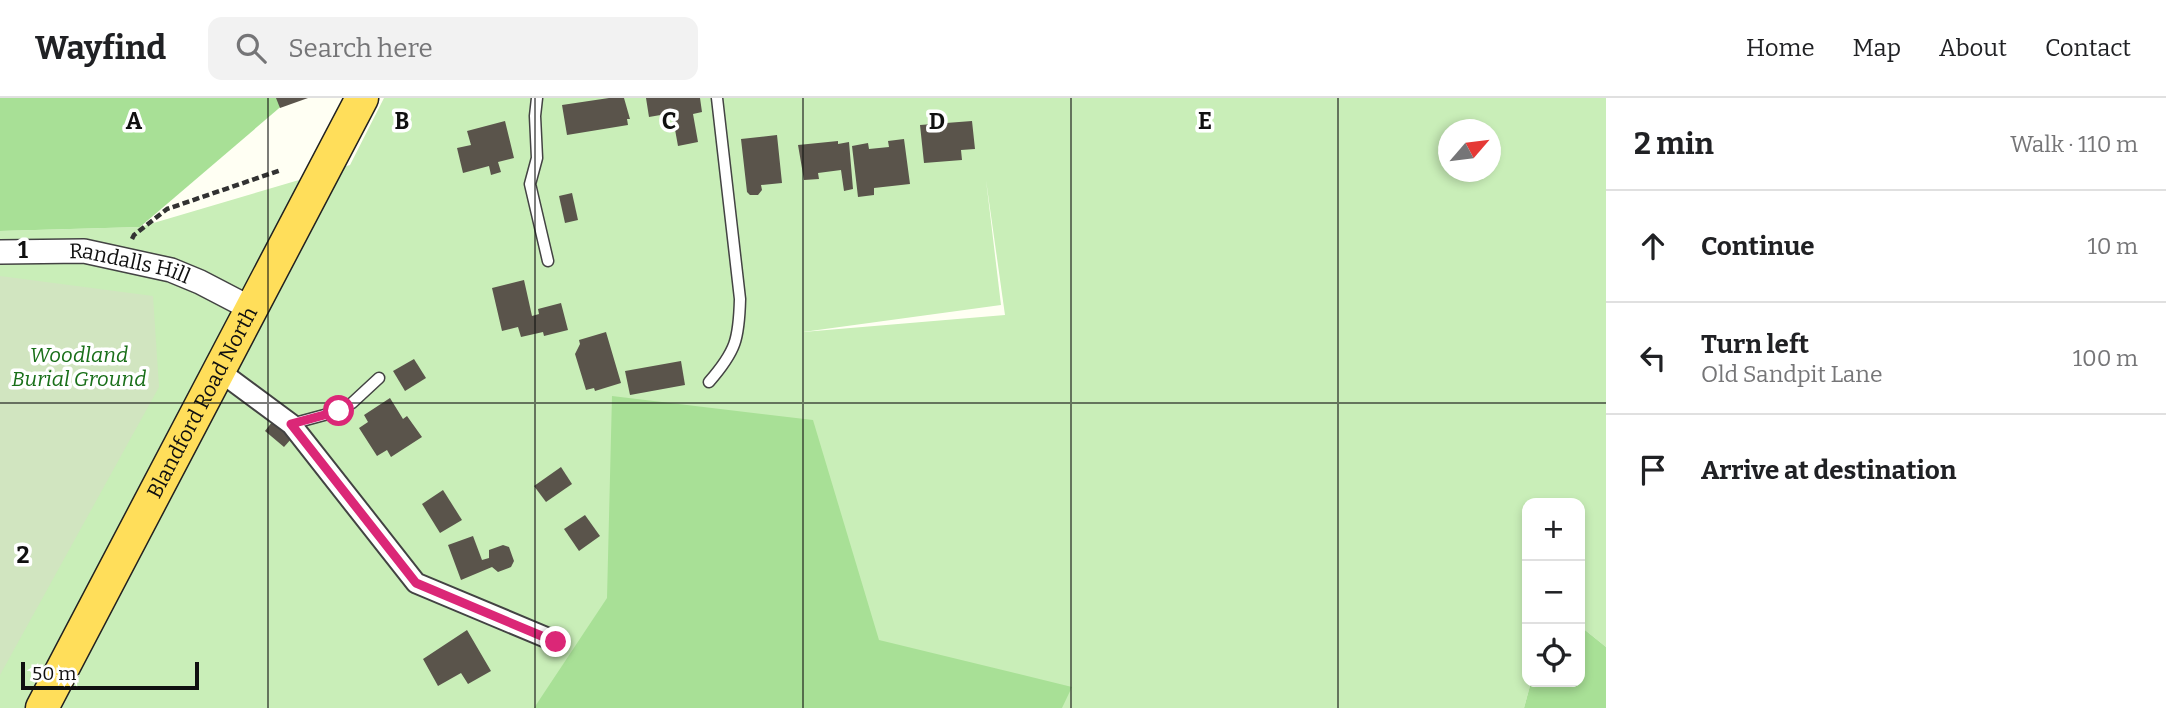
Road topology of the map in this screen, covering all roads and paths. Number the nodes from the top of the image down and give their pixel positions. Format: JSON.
{"nodes":[{"id":1,"x":362,"y":98,"type":"edge"},
{"id":2,"x":537,"y":98,"type":"edge"},
{"id":3,"x":717,"y":98,"type":"edge"},
{"id":4,"x":281,"y":170,"type":"dead end"},
{"id":5,"x":0,"y":252,"type":"edge"},
{"id":6,"x":124,"y":260,"type":"junction"},
{"id":7,"x":548,"y":261,"type":"dead end"},
{"id":8,"x":250,"y":308,"type":"junction"},
{"id":9,"x":218,"y":370,"type":"junction"},
{"id":10,"x":379,"y":378,"type":"dead end"},
{"id":11,"x":709,"y":382,"type":"dead end"},
{"id":12,"x":291,"y":424,"type":"junction"},
{"id":13,"x":556,"y":642,"type":"dead end"},
{"id":14,"x":42,"y":708,"type":"edge"}],
"edges":[{"from":1,"to":8,"type":"highway","name":"Blandford Road North"},
{"from":2,"to":7,"type":"lane"},
{"from":3,"to":11,"type":"lane"},
{"from":4,"to":6,"type":"path"},
{"from":5,"to":6,"type":"street","name":"Randalls Hill"},
{"from":6,"to":8,"type":"street","name":"Randalls Hill"},
{"from":8,"to":9,"type":"highway","name":"Blandford Road North"},
{"from":9,"to":12,"type":"street"},
{"from":9,"to":14,"type":"highway","name":"Blandford Road North"},
{"from":10,"to":12,"type":"lane"},
{"from":12,"to":13,"type":"street"}]}
